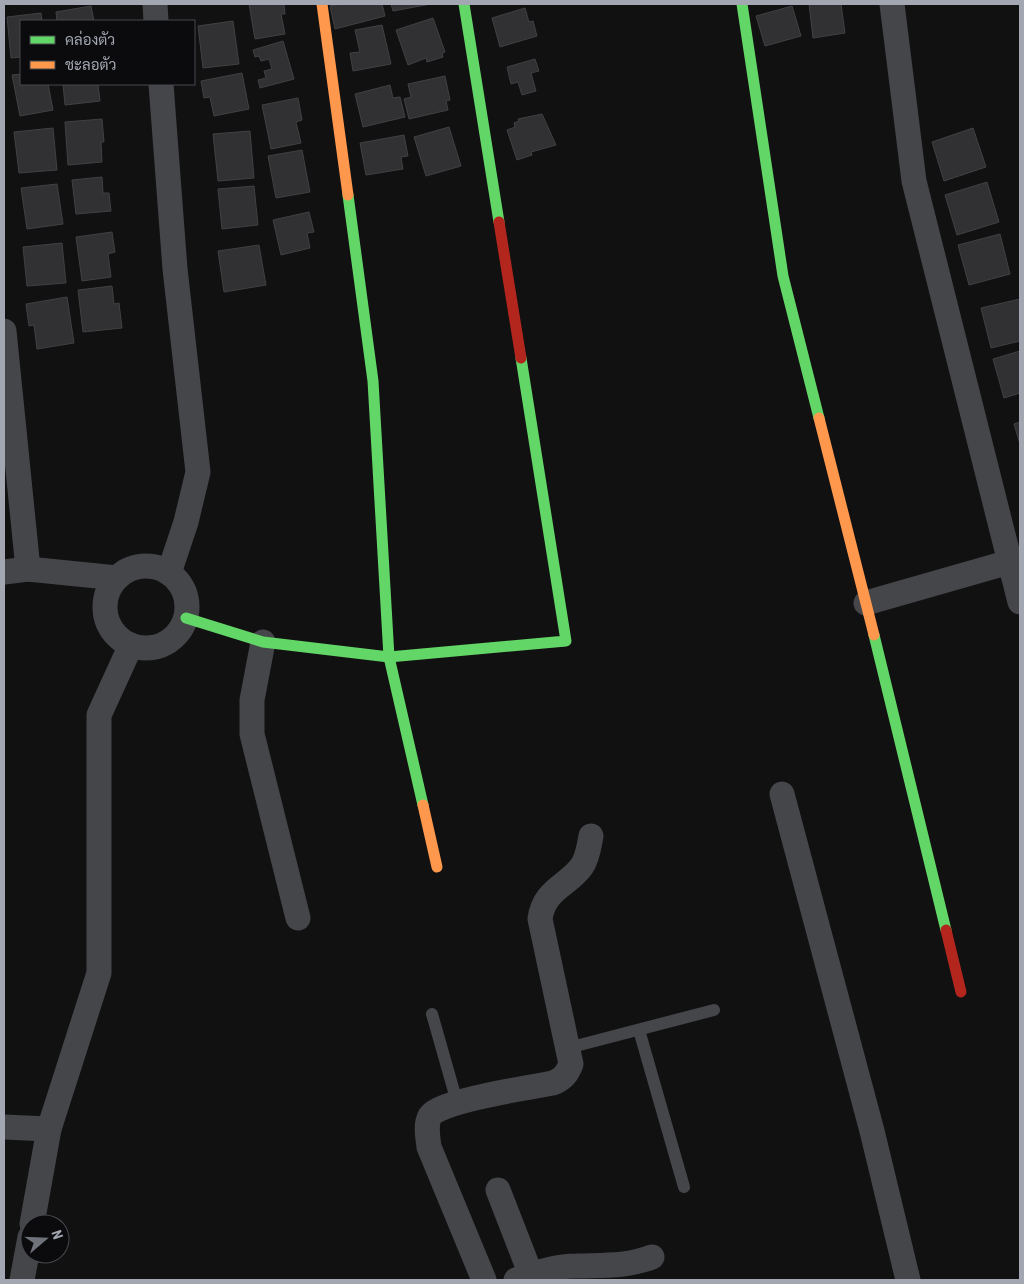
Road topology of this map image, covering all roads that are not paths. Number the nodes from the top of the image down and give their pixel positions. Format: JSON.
{"nodes":[{"id":1,"x":155,"y":4,"type":"edge"},
{"id":2,"x":322,"y":4,"type":"edge"},
{"id":3,"x":464,"y":4,"type":"edge"},
{"id":4,"x":742,"y":4,"type":"edge"},
{"id":5,"x":892,"y":4,"type":"edge"},
{"id":6,"x":156,"y":20,"type":"edge"},
{"id":7,"x":161,"y":85,"type":"edge"},
{"id":8,"x":4,"y":332,"type":"edge"},
{"id":9,"x":1015,"y":560,"type":"edge"},
{"id":10,"x":28,"y":570,"type":"junction"},
{"id":11,"x":4,"y":572,"type":"edge"},
{"id":12,"x":169,"y":573,"type":"junction"},
{"id":13,"x":117,"y":578,"type":"junction"},
{"id":14,"x":1020,"y":602,"type":"edge"},
{"id":15,"x":866,"y":603,"type":"junction"},
{"id":16,"x":186,"y":618,"type":"junction"},
{"id":17,"x":263,"y":642,"type":"junction"},
{"id":18,"x":131,"y":645,"type":"junction"},
{"id":19,"x":389,"y":657,"type":"junction"},
{"id":20,"x":782,"y":794,"type":"dead end"},
{"id":21,"x":591,"y":836,"type":"dead end"},
{"id":22,"x":437,"y":868,"type":"dead end"},
{"id":23,"x":298,"y":918,"type":"dead end"},
{"id":24,"x":961,"y":992,"type":"dead end"},
{"id":25,"x":714,"y":1010,"type":"dead end"},
{"id":26,"x":432,"y":1014,"type":"dead end"},
{"id":27,"x":639,"y":1030,"type":"junction"},
{"id":28,"x":568,"y":1048,"type":"junction"},
{"id":29,"x":457,"y":1102,"type":"junction"},
{"id":30,"x":4,"y":1127,"type":"edge"},
{"id":31,"x":49,"y":1129,"type":"junction"},
{"id":32,"x":684,"y":1187,"type":"dead end"},
{"id":33,"x":498,"y":1190,"type":"dead end"},
{"id":34,"x":34,"y":1214,"type":"edge"},
{"id":35,"x":652,"y":1257,"type":"dead end"},
{"id":36,"x":25,"y":1264,"type":"edge"},
{"id":37,"x":523,"y":1277,"type":"edge"},
{"id":38,"x":22,"y":1280,"type":"edge"},
{"id":39,"x":484,"y":1280,"type":"edge"},
{"id":40,"x":908,"y":1280,"type":"edge"}],
"edges":[{"from":1,"to":6,"type":"street"},
{"from":2,"to":19,"type":"street"},
{"from":3,"to":19,"type":"street"},
{"from":4,"to":15,"type":"street"},
{"from":5,"to":9,"type":"street"},
{"from":7,"to":12,"type":"street"},
{"from":8,"to":10,"type":"street"},
{"from":9,"to":14,"type":"street"},
{"from":9,"to":15,"type":"street"},
{"from":10,"to":11,"type":"street"},
{"from":10,"to":13,"type":"street"},
{"from":12,"to":13,"type":"street"},
{"from":12,"to":16,"type":"street"},
{"from":13,"to":18,"type":"street"},
{"from":15,"to":24,"type":"street"},
{"from":16,"to":17,"type":"street"},
{"from":16,"to":18,"type":"street"},
{"from":17,"to":19,"type":"street"},
{"from":17,"to":23,"type":"street"},
{"from":18,"to":31,"type":"street"},
{"from":19,"to":22,"type":"street"},
{"from":20,"to":40,"type":"street"},
{"from":21,"to":28,"type":"street"},
{"from":25,"to":27,"type":"lane"},
{"from":26,"to":29,"type":"lane"},
{"from":27,"to":28,"type":"lane"},
{"from":27,"to":32,"type":"lane"},
{"from":28,"to":29,"type":"street"},
{"from":29,"to":39,"type":"street"},
{"from":30,"to":31,"type":"street"},
{"from":31,"to":34,"type":"street"},
{"from":33,"to":37,"type":"street"},
{"from":35,"to":37,"type":"street"},
{"from":36,"to":38,"type":"street"}]}
